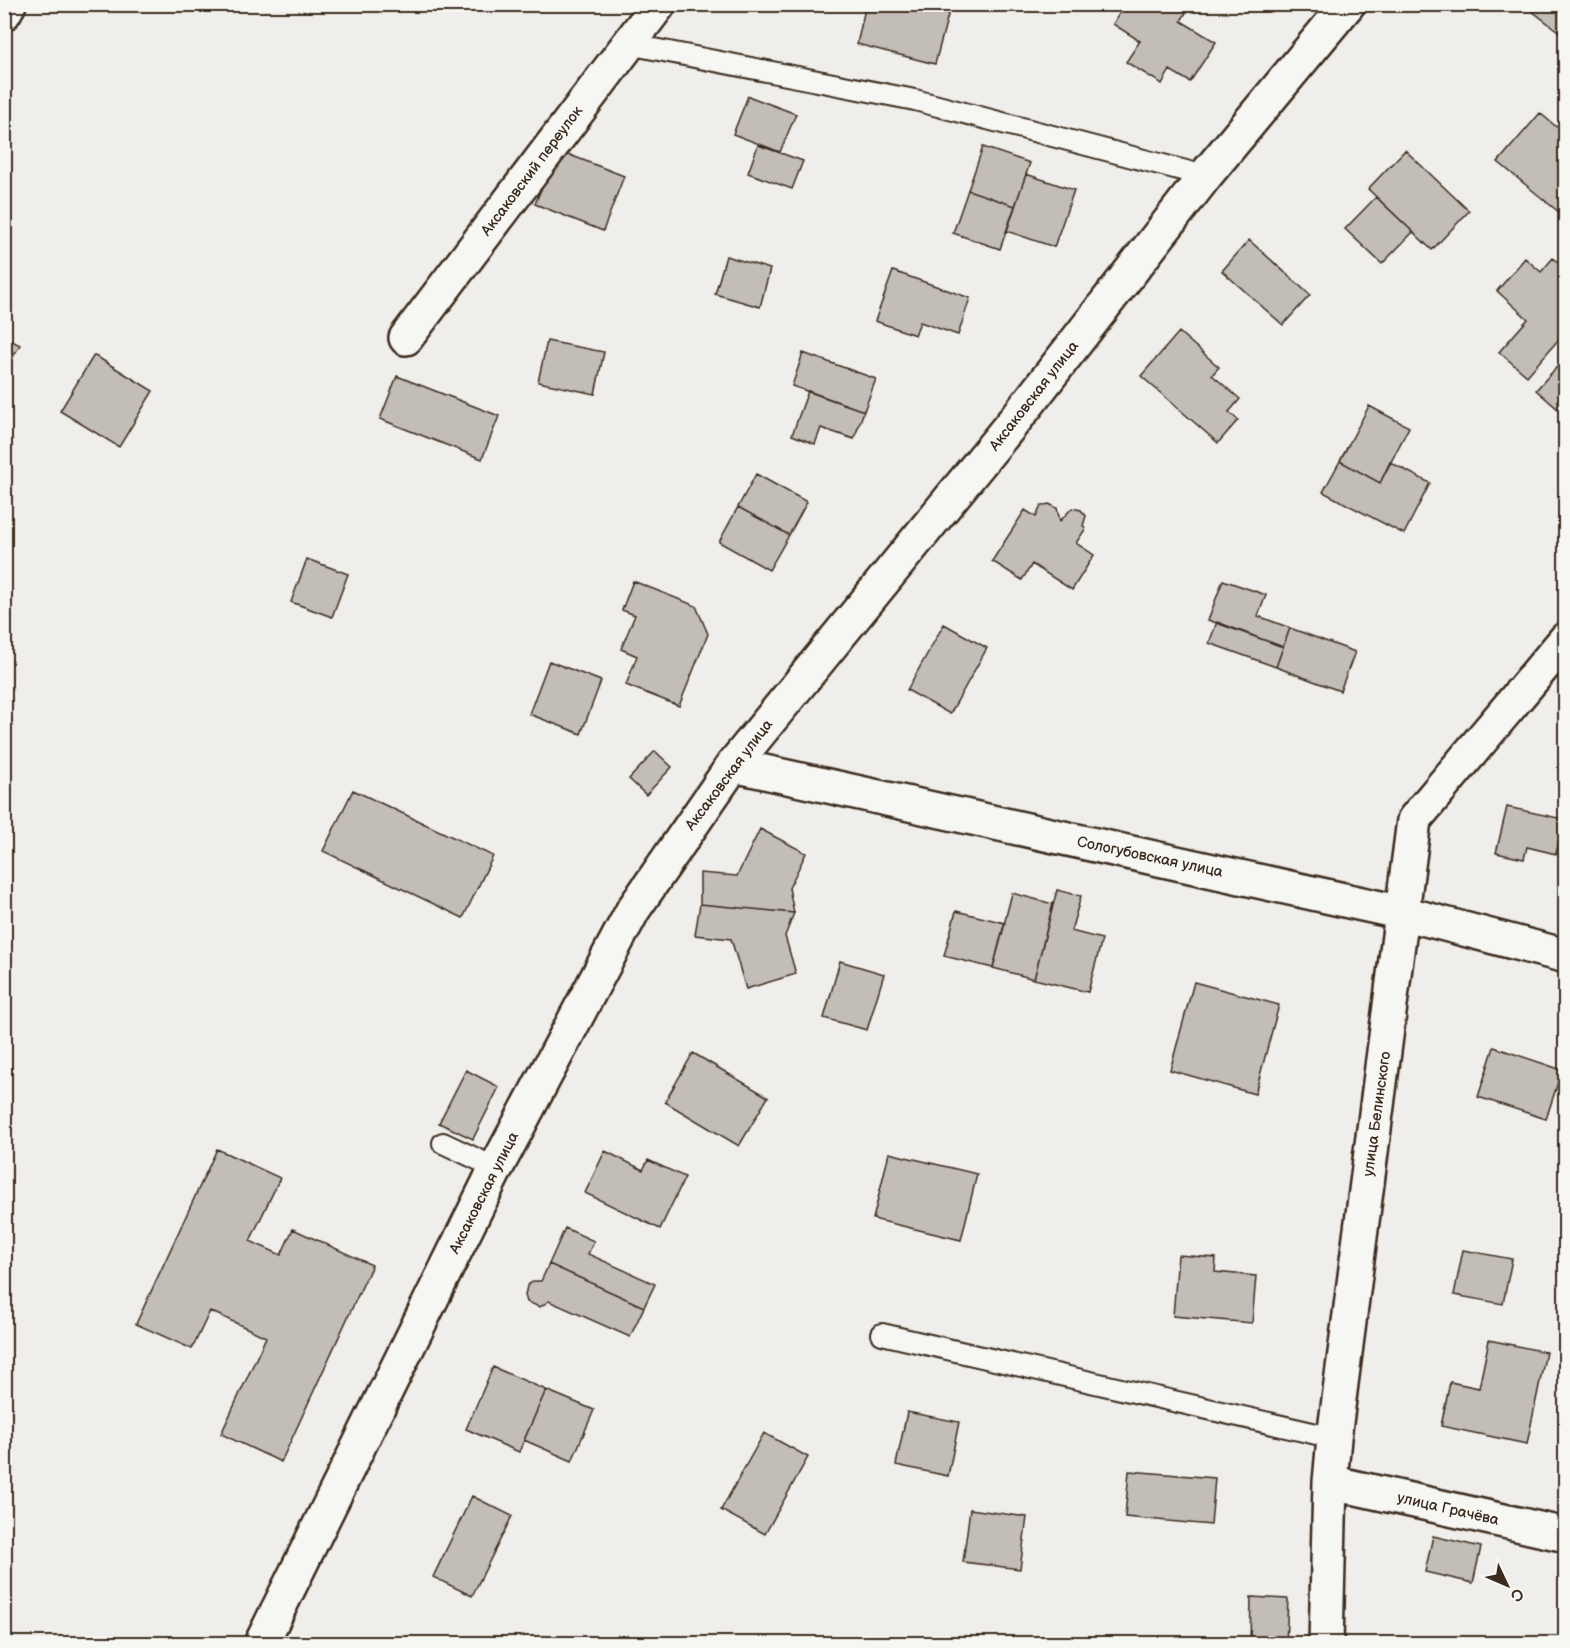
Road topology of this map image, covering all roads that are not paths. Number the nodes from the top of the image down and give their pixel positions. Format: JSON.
{"nodes":[{"id":1,"x":9,"y":4,"type":"edge"},
{"id":2,"x":659,"y":4,"type":"edge"},
{"id":3,"x":1348,"y":4,"type":"edge"},
{"id":4,"x":4,"y":13,"type":"edge"},
{"id":5,"x":628,"y":44,"type":"junction"},
{"id":6,"x":1205,"y":176,"type":"junction"},
{"id":7,"x":406,"y":338,"type":"dead end"},
{"id":8,"x":1566,"y":639,"type":"edge"},
{"id":9,"x":733,"y":765,"type":"junction"},
{"id":10,"x":1403,"y":913,"type":"junction"},
{"id":11,"x":1566,"y":956,"type":"edge"},
{"id":12,"x":443,"y":1143,"type":"dead end"},
{"id":13,"x":496,"y":1168,"type":"junction"},
{"id":14,"x":882,"y":1334,"type":"dead end"},
{"id":15,"x":1334,"y":1438,"type":"junction"},
{"id":16,"x":1330,"y":1482,"type":"junction"},
{"id":17,"x":1566,"y":1535,"type":"edge"},
{"id":18,"x":261,"y":1644,"type":"edge"},
{"id":19,"x":1326,"y":1644,"type":"edge"}],
"edges":[{"from":1,"to":4,"type":"street"},
{"from":2,"to":5,"type":"street","name":"Аксаковский переулок"},
{"from":3,"to":6,"type":"street","name":"Аксаковская улица"},
{"from":5,"to":6,"type":"lane"},
{"from":5,"to":7,"type":"street","name":"Аксаковский переулок"},
{"from":6,"to":9,"type":"street","name":"Аксаковская улица"},
{"from":8,"to":10,"type":"street","name":"улица Белинского"},
{"from":9,"to":10,"type":"street","name":"Сологубовская улица"},
{"from":9,"to":13,"type":"street","name":"Аксаковская улица"},
{"from":10,"to":11,"type":"street","name":"Сологубовская улица"},
{"from":10,"to":15,"type":"street","name":"улица Белинского"},
{"from":12,"to":13,"type":"lane"},
{"from":13,"to":18,"type":"street","name":"Аксаковская улица"},
{"from":14,"to":15,"type":"lane"},
{"from":15,"to":16,"type":"street","name":"улица Белинского"},
{"from":16,"to":17,"type":"street","name":"улица Грачёва"},
{"from":16,"to":19,"type":"street","name":"улица Белинского"}]}
